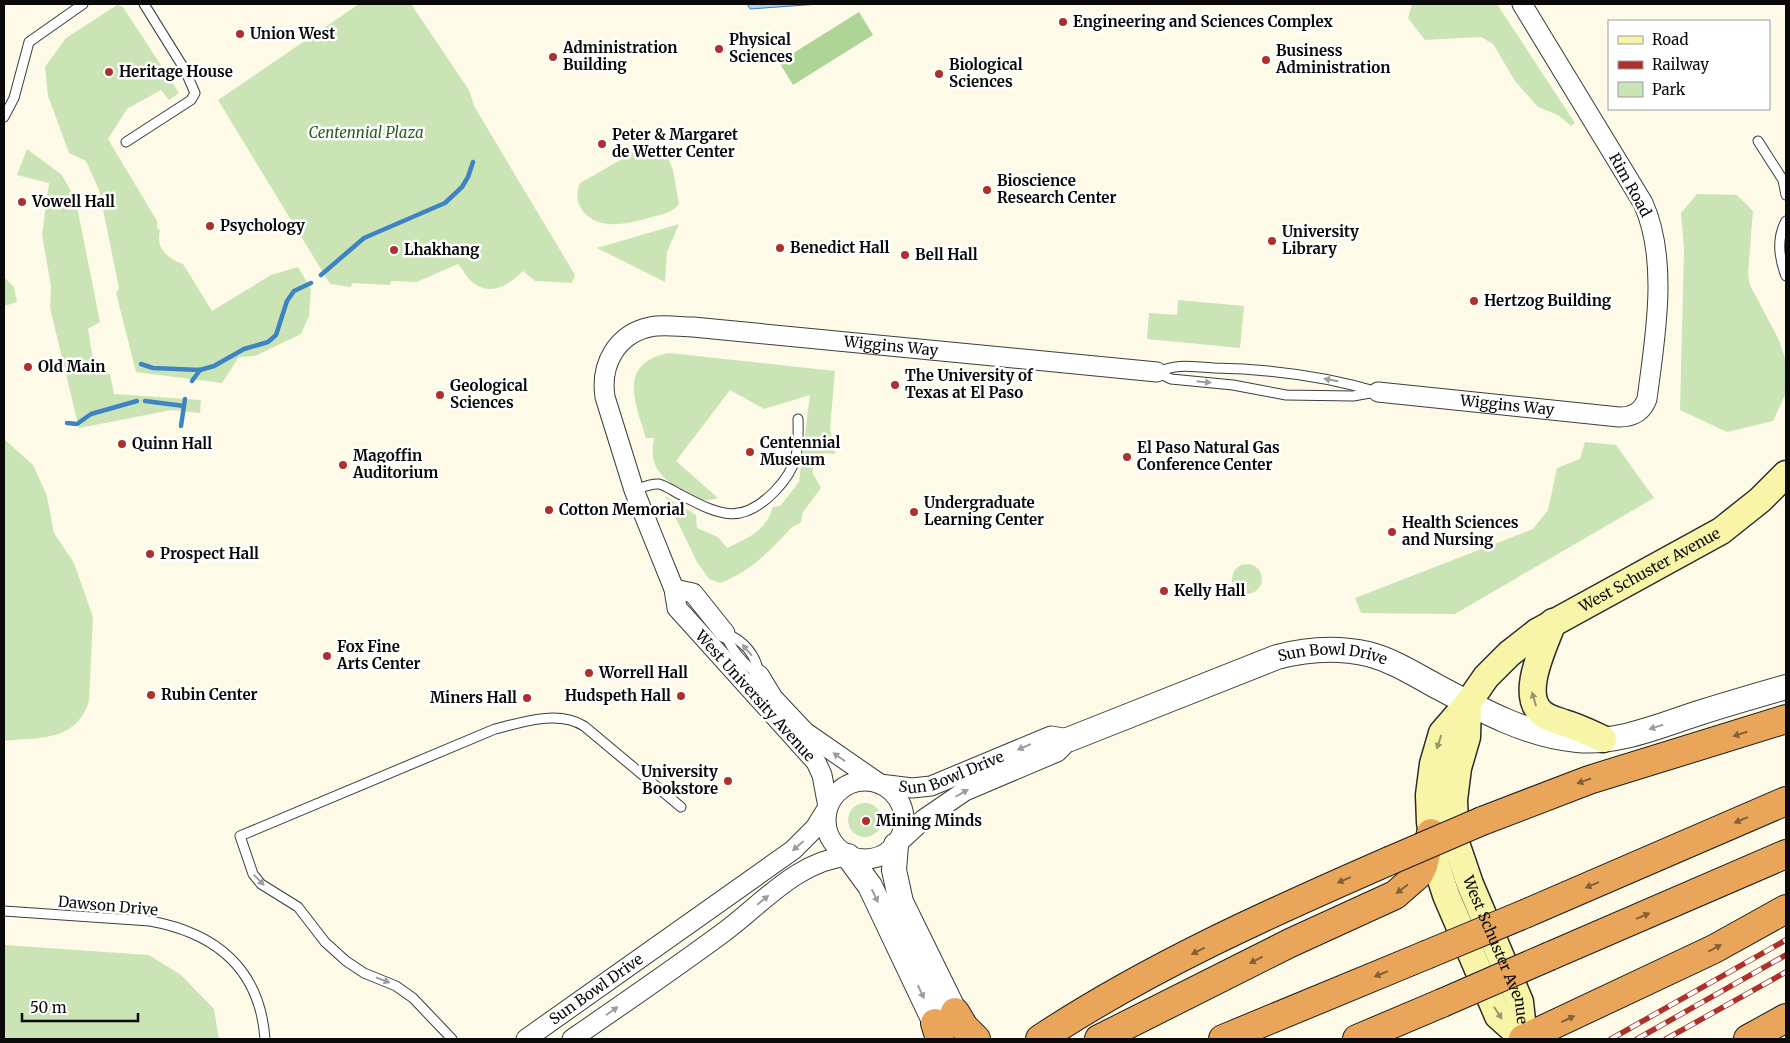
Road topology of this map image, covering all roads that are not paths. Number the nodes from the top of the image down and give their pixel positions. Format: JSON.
{"nodes":[{"id":1,"x":83,"y":4,"type":"edge"},
{"id":2,"x":144,"y":4,"type":"edge"},
{"id":3,"x":1522,"y":4,"type":"edge"},
{"id":4,"x":4,"y":117,"type":"edge"},
{"id":5,"x":1758,"y":141,"type":"dead end"},
{"id":6,"x":126,"y":142,"type":"dead end"},
{"id":7,"x":1786,"y":195,"type":"edge"},
{"id":8,"x":1786,"y":221,"type":"edge"},
{"id":9,"x":1786,"y":276,"type":"edge"},
{"id":10,"x":626,"y":336,"type":"joint"},
{"id":11,"x":1157,"y":372,"type":"junction"},
{"id":12,"x":1378,"y":392,"type":"junction"},
{"id":13,"x":1635,"y":414,"type":"joint"},
{"id":14,"x":798,"y":419,"type":"dead end"},
{"id":15,"x":1786,"y":474,"type":"edge"},
{"id":16,"x":634,"y":490,"type":"junction"},
{"id":17,"x":674,"y":589,"type":"junction"},
{"id":18,"x":714,"y":618,"type":"junction"},
{"id":19,"x":1553,"y":622,"type":"junction"},
{"id":20,"x":698,"y":633,"type":"junction"},
{"id":21,"x":725,"y":633,"type":"joint"},
{"id":22,"x":759,"y":674,"type":"joint"},
{"id":23,"x":1786,"y":687,"type":"edge"},
{"id":24,"x":1468,"y":703,"type":"junction"},
{"id":25,"x":1786,"y":719,"type":"edge"},
{"id":26,"x":1070,"y":739,"type":"junction"},
{"id":27,"x":1603,"y":739,"type":"junction"},
{"id":28,"x":880,"y":784,"type":"junction"},
{"id":29,"x":1786,"y":801,"type":"edge"},
{"id":30,"x":681,"y":806,"type":"dead end"},
{"id":31,"x":828,"y":808,"type":"junction"},
{"id":32,"x":1431,"y":833,"type":"junction"},
{"id":33,"x":896,"y":845,"type":"junction"},
{"id":34,"x":1786,"y":854,"type":"edge"},
{"id":35,"x":848,"y":856,"type":"junction"},
{"id":36,"x":1786,"y":909,"type":"edge"},
{"id":37,"x":4,"y":911,"type":"edge"},
{"id":38,"x":1785,"y":1019,"type":"edge"},
{"id":39,"x":943,"y":1025,"type":"edge"},
{"id":40,"x":265,"y":1039,"type":"edge"},
{"id":41,"x":452,"y":1039,"type":"edge"},
{"id":42,"x":526,"y":1039,"type":"edge"},
{"id":43,"x":572,"y":1039,"type":"edge"},
{"id":44,"x":976,"y":1039,"type":"edge"},
{"id":45,"x":1040,"y":1039,"type":"edge"},
{"id":46,"x":1100,"y":1039,"type":"edge"},
{"id":47,"x":1223,"y":1039,"type":"edge"},
{"id":48,"x":1357,"y":1039,"type":"edge"},
{"id":49,"x":1523,"y":1039,"type":"edge"},
{"id":50,"x":1748,"y":1039,"type":"edge"}],
"edges":[{"from":1,"to":4,"type":"lane"},
{"from":2,"to":6,"type":"lane"},
{"from":3,"to":13,"type":"street","name":"Rim Road"},
{"from":5,"to":7,"type":"lane"},
{"from":8,"to":9,"type":"lane"},
{"from":10,"to":11,"type":"street","name":"Wiggins Way"},
{"from":10,"to":16,"type":"street","name":"West University Avenue"},
{"from":11,"to":12,"type":"lane","name":"Wiggins Way","one_way":true},
{"from":12,"to":11,"type":"lane","name":"Wiggins Way","one_way":true},
{"from":12,"to":13,"type":"street","name":"Wiggins Way"},
{"from":14,"to":16,"type":"lane"},
{"from":15,"to":19,"type":"main road","name":"West Schuster Avenue"},
{"from":16,"to":17,"type":"street","name":"West University Avenue"},
{"from":17,"to":18,"type":"street","name":"West University Avenue"},
{"from":17,"to":20,"type":"street","name":"West University Avenue"},
{"from":18,"to":20,"type":"lane"},
{"from":18,"to":21,"type":"street","name":"West University Avenue"},
{"from":19,"to":24,"type":"main road","name":"West Schuster Avenue"},
{"from":27,"to":19,"type":"main road","one_way":true},
{"from":20,"to":31,"type":"street","name":"West University Avenue"},
{"from":22,"to":21,"type":"lane","name":"West University Avenue","one_way":true},
{"from":28,"to":22,"type":"street","name":"West University Avenue","one_way":true},
{"from":23,"to":27,"type":"street","name":"Sun Bowl Drive","one_way":true},
{"from":24,"to":26,"type":"street","name":"Sun Bowl Drive"},
{"from":24,"to":27,"type":"street","name":"Sun Bowl Drive"},
{"from":24,"to":32,"type":"main road","name":"West Schuster Avenue","one_way":true},
{"from":24,"to":49,"type":"main road","name":"West Schuster Avenue"},
{"from":25,"to":45,"type":"highway","one_way":true,"bridge":true},
{"from":26,"to":28,"type":"street","name":"Sun Bowl Drive","one_way":true},
{"from":33,"to":26,"type":"street","one_way":true},
{"from":28,"to":31,"type":"street"},
{"from":28,"to":33,"type":"street"},
{"from":29,"to":47,"type":"highway","one_way":true,"bridge":true},
{"from":30,"to":41,"type":"lane","one_way":true},
{"from":31,"to":35,"type":"street"},
{"from":31,"to":42,"type":"street","name":"Sun Bowl Drive","one_way":true},
{"from":32,"to":46,"type":"highway","one_way":true},
{"from":32,"to":49,"type":"main road","name":"West Schuster Avenue","one_way":true},
{"from":33,"to":35,"type":"street"},
{"from":33,"to":39,"type":"street"},
{"from":48,"to":34,"type":"highway","one_way":true,"bridge":true},
{"from":35,"to":39,"type":"street","one_way":true},
{"from":43,"to":35,"type":"street","name":"Sun Bowl Drive","one_way":true},
{"from":49,"to":36,"type":"highway","one_way":true},
{"from":37,"to":40,"type":"lane","name":"Dawson Drive"},
{"from":38,"to":50,"type":"highway"},
{"from":39,"to":44,"type":"highway"}]}
